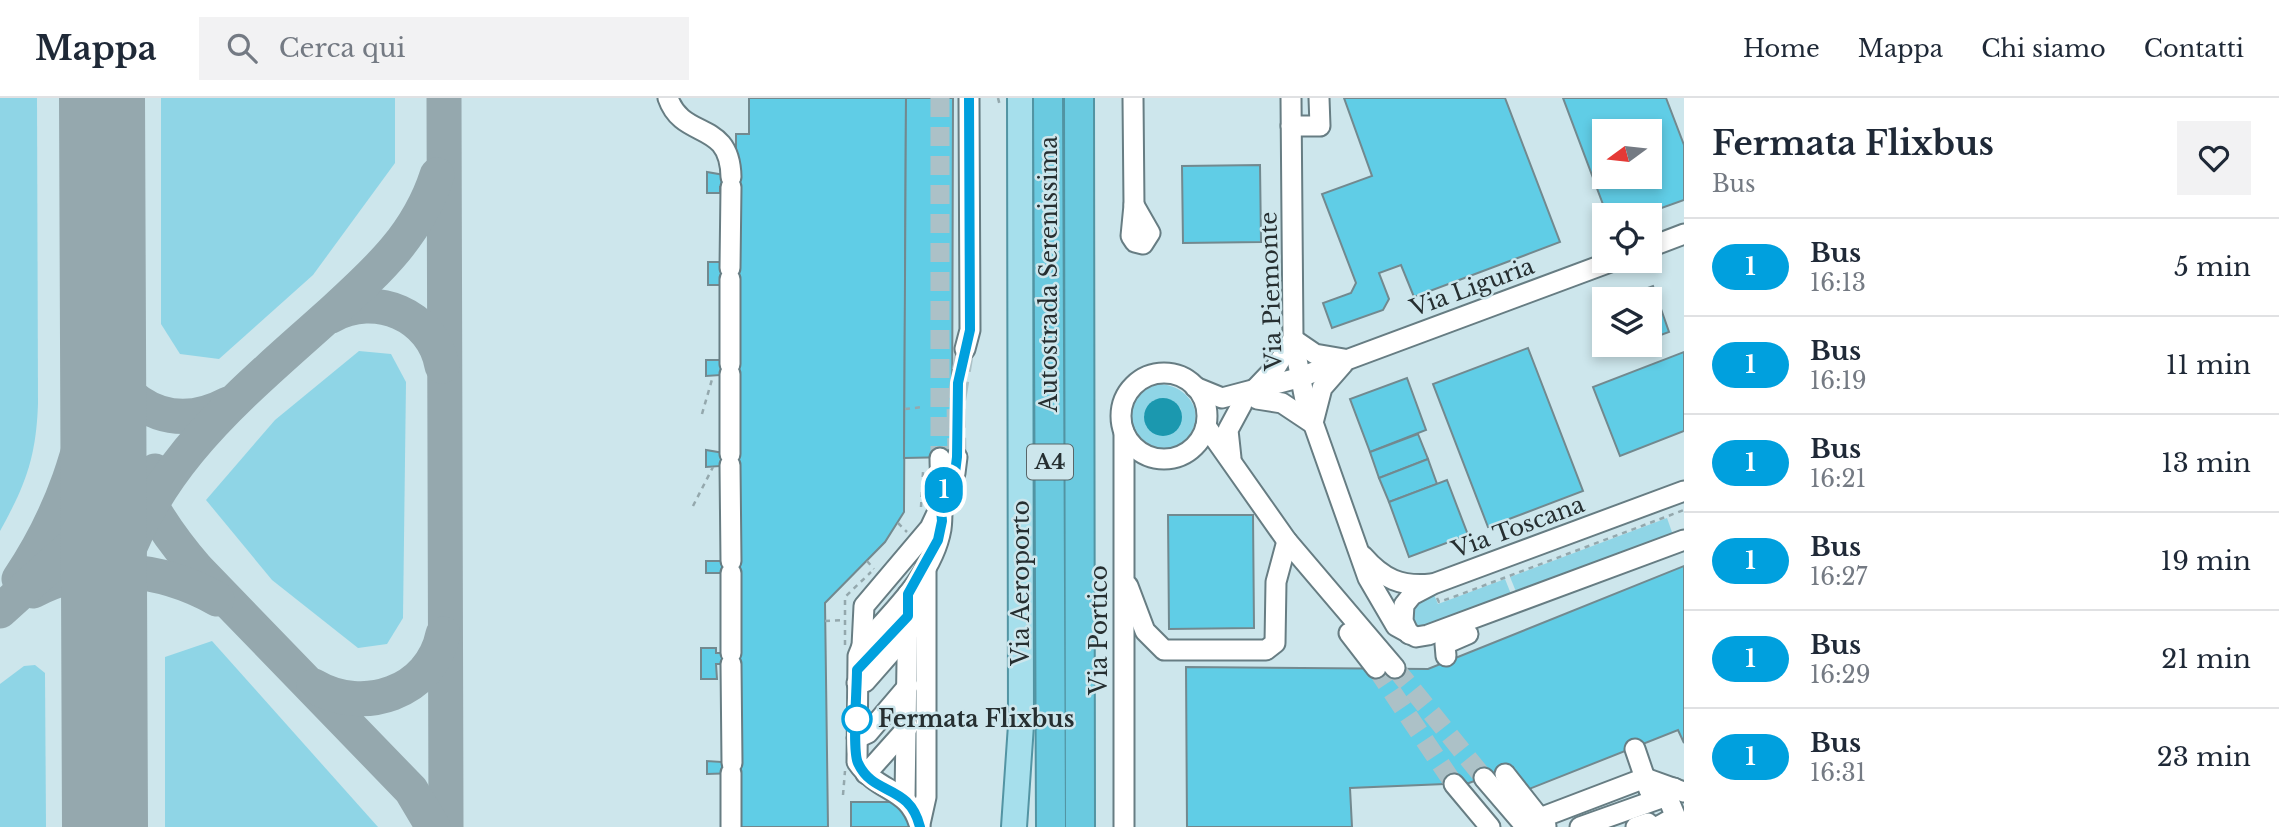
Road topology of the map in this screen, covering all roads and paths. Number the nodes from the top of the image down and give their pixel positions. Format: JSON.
{"nodes":[{"id":1,"x":668,"y":98,"type":"edge"},
{"id":2,"x":969,"y":98,"type":"edge"},
{"id":3,"x":1006,"y":98,"type":"edge"},
{"id":4,"x":1020,"y":98,"type":"edge"},
{"id":5,"x":1048,"y":98,"type":"edge"},
{"id":6,"x":1079,"y":98,"type":"edge"},
{"id":7,"x":1133,"y":98,"type":"edge"},
{"id":8,"x":1291,"y":98,"type":"edge"},
{"id":9,"x":1319,"y":98,"type":"edge"},
{"id":10,"x":1291,"y":126,"type":"junction"},
{"id":11,"x":1019,"y":136,"type":"junction"},
{"id":12,"x":1134,"y":205,"type":"dead end"},
{"id":13,"x":1684,"y":234,"type":"edge"},
{"id":14,"x":1662,"y":242,"type":"edge"},
{"id":15,"x":1592,"y":269,"type":"edge"},
{"id":16,"x":1293,"y":339,"type":"junction"},
{"id":17,"x":965,"y":349,"type":"tunnel mouth"},
{"id":18,"x":1349,"y":359,"type":"junction"},
{"id":19,"x":724,"y":371,"type":"junction"},
{"id":20,"x":1298,"y":378,"type":"junction"},
{"id":21,"x":1195,"y":387,"type":"junction"},
{"id":22,"x":1251,"y":398,"type":"junction"},
{"id":23,"x":923,"y":407,"type":"dead end"},
{"id":24,"x":905,"y":409,"type":"dead end"},
{"id":25,"x":702,"y":414,"type":"dead end"},
{"id":26,"x":1313,"y":423,"type":"junction"},
{"id":27,"x":1206,"y":426,"type":"junction"},
{"id":28,"x":1124,"y":432,"type":"junction"},
{"id":29,"x":948,"y":458,"type":"tunnel mouth"},
{"id":30,"x":1231,"y":460,"type":"junction"},
{"id":31,"x":725,"y":462,"type":"junction"},
{"id":32,"x":1684,"y":491,"type":"edge"},
{"id":33,"x":940,"y":502,"type":"junction"},
{"id":34,"x":693,"y":506,"type":"dead end"},
{"id":35,"x":1666,"y":507,"type":"junction"},
{"id":36,"x":1684,"y":510,"type":"edge"},
{"id":37,"x":898,"y":523,"type":"dead end"},
{"id":38,"x":909,"y":535,"type":"dead end"},
{"id":39,"x":1287,"y":541,"type":"junction"},
{"id":40,"x":1682,"y":541,"type":"edge"},
{"id":41,"x":1362,"y":554,"type":"junction"},
{"id":42,"x":867,"y":561,"type":"dead end"},
{"id":43,"x":926,"y":565,"type":"junction"},
{"id":44,"x":874,"y":569,"type":"dead end"},
{"id":45,"x":1123,"y":574,"type":"junction"},
{"id":46,"x":1434,"y":589,"type":"junction"},
{"id":47,"x":908,"y":594,"type":"junction"},
{"id":48,"x":1483,"y":615,"type":"junction"},
{"id":49,"x":845,"y":620,"type":"dead end"},
{"id":50,"x":825,"y":621,"type":"dead end"},
{"id":51,"x":908,"y":633,"type":"junction"},
{"id":52,"x":1409,"y":634,"type":"junction"},
{"id":53,"x":862,"y":646,"type":"junction"},
{"id":54,"x":1446,"y":656,"type":"dead end"},
{"id":55,"x":1385,"y":668,"type":"tunnel mouth"},
{"id":56,"x":908,"y":679,"type":"junction"},
{"id":57,"x":908,"y":727,"type":"junction"},
{"id":58,"x":860,"y":729,"type":"junction"},
{"id":59,"x":1635,"y":749,"type":"dead end"},
{"id":60,"x":1505,"y":774,"type":"tunnel mouth"},
{"id":61,"x":1484,"y":778,"type":"tunnel mouth"},
{"id":62,"x":1645,"y":778,"type":"junction"},
{"id":63,"x":1454,"y":784,"type":"tunnel mouth"},
{"id":64,"x":1669,"y":794,"type":"edge"},
{"id":65,"x":905,"y":798,"type":"junction"},
{"id":66,"x":1512,"y":818,"type":"edge"},
{"id":67,"x":1678,"y":822,"type":"edge"},
{"id":68,"x":1014,"y":824,"type":"edge"},
{"id":69,"x":1538,"y":824,"type":"edge"},
{"id":70,"x":920,"y":826,"type":"edge"},
{"id":71,"x":1647,"y":826,"type":"edge"},
{"id":72,"x":732,"y":827,"type":"edge"},
{"id":73,"x":1051,"y":827,"type":"edge"},
{"id":74,"x":1080,"y":827,"type":"edge"},
{"id":75,"x":1124,"y":827,"type":"edge"},
{"id":76,"x":1490,"y":827,"type":"edge"},
{"id":77,"x":1580,"y":827,"type":"edge"}],
"edges":[{"from":1,"to":19,"type":"street"},
{"from":2,"to":17,"type":"street"},
{"from":3,"to":11,"type":"main road","name":"Via Aeroporto"},
{"from":4,"to":11,"type":"main road","name":"Via Aeroporto"},
{"from":5,"to":73,"type":"highway","name":"Autostrada Serenissima","number":"A4"},
{"from":6,"to":74,"type":"highway","name":"Autostrada Serenissima","number":"A4"},
{"from":7,"to":12,"type":"street"},
{"from":8,"to":10,"type":"street","name":"Via Piemonte"},
{"from":9,"to":10,"type":"street"},
{"from":10,"to":16,"type":"street","name":"Via Piemonte"},
{"from":11,"to":68,"type":"main road","name":"Via Aeroporto"},
{"from":13,"to":14,"type":"street"},
{"from":15,"to":18,"type":"street","name":"Via Liguria"},
{"from":16,"to":18,"type":"street","name":"Via Liguria"},
{"from":16,"to":20,"type":"street","name":"Via Piemonte"},
{"from":16,"to":22,"type":"street"},
{"from":18,"to":20,"type":"street","name":"Via Liguria"},
{"from":18,"to":26,"type":"street","name":"Via Liguria"},
{"from":19,"to":25,"type":"path"},
{"from":19,"to":31,"type":"street"},
{"from":20,"to":22,"type":"street","name":"Via Liguria"},
{"from":20,"to":26,"type":"street","name":"Via Piemonte"},
{"from":21,"to":22,"type":"street","name":"Via Liguria"},
{"from":21,"to":27,"type":"street"},
{"from":21,"to":28,"type":"street"},
{"from":22,"to":26,"type":"street","name":"Via Liguria"},
{"from":22,"to":27,"type":"street"},
{"from":22,"to":30,"type":"street"},
{"from":23,"to":24,"type":"path"},
{"from":26,"to":41,"type":"street","name":"Via Piemonte"},
{"from":27,"to":28,"type":"street"},
{"from":27,"to":30,"type":"street"},
{"from":28,"to":45,"type":"street","name":"Via Portico"},
{"from":29,"to":33,"type":"street"},
{"from":30,"to":39,"type":"street"},
{"from":31,"to":34,"type":"path"},
{"from":31,"to":72,"type":"street"},
{"from":32,"to":35,"type":"street","name":"Via Toscana"},
{"from":33,"to":43,"type":"street"},
{"from":33,"to":53,"type":"street"},
{"from":35,"to":36,"type":"path"},
{"from":35,"to":40,"type":"path"},
{"from":35,"to":46,"type":"street","name":"Via Toscana"},
{"from":35,"to":46,"type":"path"},
{"from":37,"to":38,"type":"path"},
{"from":39,"to":45,"type":"street"},
{"from":39,"to":55,"type":"street"},
{"from":40,"to":48,"type":"street"},
{"from":41,"to":46,"type":"street","name":"Via Piemonte"},
{"from":41,"to":52,"type":"street","name":"Via Piemonte"},
{"from":42,"to":44,"type":"path"},
{"from":43,"to":47,"type":"street"},
{"from":43,"to":70,"type":"street"},
{"from":45,"to":75,"type":"street","name":"Via Portico"},
{"from":46,"to":52,"type":"street","name":"Via Toscana"},
{"from":47,"to":51,"type":"street"},
{"from":47,"to":53,"type":"street"},
{"from":48,"to":52,"type":"street"},
{"from":48,"to":54,"type":"street"},
{"from":49,"to":50,"type":"path"},
{"from":51,"to":56,"type":"street"},
{"from":51,"to":58,"type":"street"},
{"from":51,"to":58,"type":"street"},
{"from":53,"to":58,"type":"street"},
{"from":56,"to":57,"type":"street"},
{"from":56,"to":58,"type":"street"},
{"from":57,"to":58,"type":"street"},
{"from":57,"to":58,"type":"street"},
{"from":57,"to":65,"type":"street"},
{"from":58,"to":65,"type":"street"},
{"from":59,"to":62,"type":"street"},
{"from":60,"to":69,"type":"street"},
{"from":61,"to":66,"type":"street"},
{"from":62,"to":64,"type":"street"},
{"from":62,"to":69,"type":"street"},
{"from":63,"to":76,"type":"street"},
{"from":64,"to":67,"type":"street"},
{"from":64,"to":77,"type":"street"},
{"from":65,"to":70,"type":"street"},
{"from":66,"to":69,"type":"street"},
{"from":67,"to":71,"type":"street"}]}
